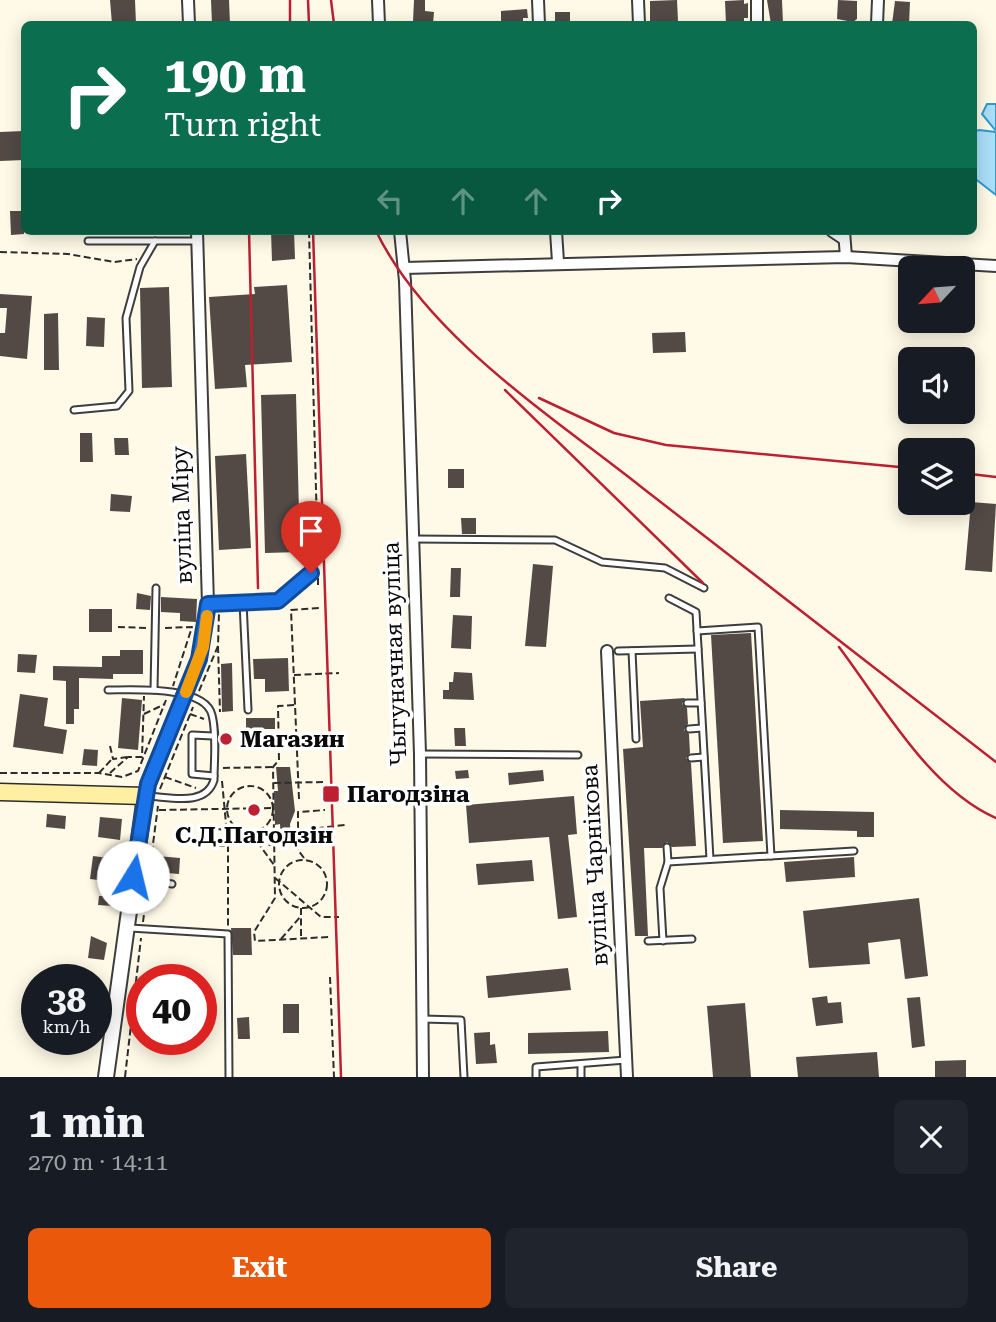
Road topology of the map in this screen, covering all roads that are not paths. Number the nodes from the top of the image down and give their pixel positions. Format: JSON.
{"nodes":[{"id":1,"x":188,"y":0,"type":"edge"},
{"id":2,"x":377,"y":0,"type":"edge"},
{"id":3,"x":538,"y":0,"type":"edge"},
{"id":4,"x":638,"y":0,"type":"edge"},
{"id":5,"x":757,"y":0,"type":"edge"},
{"id":6,"x":878,"y":0,"type":"edge"},
{"id":7,"x":189,"y":21,"type":"edge"},
{"id":8,"x":379,"y":21,"type":"edge"},
{"id":9,"x":539,"y":21,"type":"edge"},
{"id":10,"x":639,"y":21,"type":"edge"},
{"id":11,"x":757,"y":21,"type":"edge"},
{"id":12,"x":877,"y":21,"type":"edge"},
{"id":13,"x":400,"y":235,"type":"edge"},
{"id":14,"x":556,"y":235,"type":"edge"},
{"id":15,"x":844,"y":235,"type":"edge"},
{"id":16,"x":197,"y":236,"type":"edge"},
{"id":17,"x":88,"y":241,"type":"dead end"},
{"id":18,"x":155,"y":241,"type":"junction"},
{"id":19,"x":846,"y":257,"type":"junction"},
{"id":20,"x":558,"y":262,"type":"junction"},
{"id":21,"x":996,"y":266,"type":"edge"},
{"id":22,"x":404,"y":268,"type":"junction"},
{"id":23,"x":74,"y":410,"type":"dead end"},
{"id":24,"x":314,"y":532,"type":"road end"},
{"id":25,"x":413,"y":540,"type":"junction"},
{"id":26,"x":156,"y":588,"type":"dead end"},
{"id":27,"x":704,"y":588,"type":"dead end"},
{"id":28,"x":668,"y":598,"type":"dead end"},
{"id":29,"x":243,"y":602,"type":"junction"},
{"id":30,"x":213,"y":604,"type":"junction"},
{"id":31,"x":697,"y":631,"type":"junction"},
{"id":32,"x":698,"y":649,"type":"junction"},
{"id":33,"x":612,"y":651,"type":"joint"},
{"id":34,"x":632,"y":651,"type":"junction"},
{"id":35,"x":107,"y":690,"type":"dead end"},
{"id":36,"x":154,"y":691,"type":"junction"},
{"id":37,"x":184,"y":695,"type":"junction"},
{"id":38,"x":687,"y":703,"type":"dead end"},
{"id":39,"x":701,"y":703,"type":"junction"},
{"id":40,"x":248,"y":710,"type":"dead end"},
{"id":41,"x":702,"y":728,"type":"junction"},
{"id":42,"x":689,"y":729,"type":"dead end"},
{"id":43,"x":213,"y":736,"type":"junction"},
{"id":44,"x":636,"y":739,"type":"dead end"},
{"id":45,"x":420,"y":754,"type":"junction"},
{"id":46,"x":578,"y":755,"type":"dead end"},
{"id":47,"x":704,"y":757,"type":"junction"},
{"id":48,"x":691,"y":758,"type":"dead end"},
{"id":49,"x":214,"y":776,"type":"junction"},
{"id":50,"x":0,"y":792,"type":"edge"},
{"id":51,"x":154,"y":796,"type":"junction"},
{"id":52,"x":667,"y":847,"type":"dead end"},
{"id":53,"x":854,"y":851,"type":"dead end"},
{"id":54,"x":771,"y":856,"type":"junction"},
{"id":55,"x":710,"y":859,"type":"junction"},
{"id":56,"x":668,"y":862,"type":"junction"},
{"id":57,"x":133,"y":877,"type":"junction"},
{"id":58,"x":172,"y":884,"type":"dead end"},
{"id":59,"x":126,"y":929,"type":"junction"},
{"id":60,"x":692,"y":940,"type":"dead end"},
{"id":61,"x":648,"y":941,"type":"dead end"},
{"id":62,"x":663,"y":941,"type":"junction"},
{"id":63,"x":422,"y":1019,"type":"junction"},
{"id":64,"x":625,"y":1060,"type":"junction"},
{"id":65,"x":581,"y":1064,"type":"junction"},
{"id":66,"x":106,"y":1077,"type":"edge"},
{"id":67,"x":229,"y":1077,"type":"edge"},
{"id":68,"x":423,"y":1077,"type":"edge"},
{"id":69,"x":464,"y":1077,"type":"edge"},
{"id":70,"x":536,"y":1077,"type":"edge"},
{"id":71,"x":581,"y":1077,"type":"edge"},
{"id":72,"x":627,"y":1077,"type":"edge"}],
"edges":[{"from":1,"to":7,"type":"street"},
{"from":2,"to":8,"type":"street"},
{"from":3,"to":9,"type":"street"},
{"from":4,"to":10,"type":"street"},
{"from":5,"to":11,"type":"street"},
{"from":6,"to":12,"type":"street"},
{"from":13,"to":22,"type":"street","name":"Чыгуначная вуліца"},
{"from":14,"to":20,"type":"street"},
{"from":15,"to":19,"type":"street"},
{"from":16,"to":18,"type":"lane"},
{"from":16,"to":30,"type":"street","name":"вуліца Міру"},
{"from":17,"to":18,"type":"lane"},
{"from":18,"to":23,"type":"lane"},
{"from":19,"to":20,"type":"street"},
{"from":19,"to":21,"type":"street"},
{"from":20,"to":22,"type":"street"},
{"from":22,"to":25,"type":"street","name":"Чыгуначная вуліца"},
{"from":24,"to":29,"type":"lane"},
{"from":25,"to":27,"type":"lane"},
{"from":25,"to":45,"type":"street","name":"Чыгуначная вуліца"},
{"from":26,"to":36,"type":"lane"},
{"from":28,"to":31,"type":"lane"},
{"from":29,"to":30,"type":"lane"},
{"from":29,"to":40,"type":"lane"},
{"from":30,"to":37,"type":"street","name":"вуліца Міру"},
{"from":31,"to":32,"type":"lane"},
{"from":31,"to":54,"type":"lane"},
{"from":32,"to":34,"type":"lane"},
{"from":32,"to":39,"type":"lane"},
{"from":33,"to":34,"type":"lane"},
{"from":33,"to":64,"type":"street","name":"вуліца Чарнікова"},
{"from":34,"to":44,"type":"lane"},
{"from":35,"to":36,"type":"lane"},
{"from":36,"to":37,"type":"lane"},
{"from":37,"to":43,"type":"lane"},
{"from":37,"to":51,"type":"street","name":"вуліца Міру"},
{"from":38,"to":39,"type":"lane"},
{"from":39,"to":41,"type":"lane"},
{"from":41,"to":42,"type":"lane"},
{"from":41,"to":47,"type":"lane"},
{"from":43,"to":49,"type":"lane"},
{"from":43,"to":49,"type":"lane"},
{"from":45,"to":46,"type":"lane"},
{"from":45,"to":63,"type":"street","name":"Чыгуначная вуліца"},
{"from":47,"to":48,"type":"lane"},
{"from":47,"to":55,"type":"lane"},
{"from":49,"to":51,"type":"lane"},
{"from":50,"to":51,"type":"main road"},
{"from":51,"to":57,"type":"street","name":"вуліца Міру"},
{"from":52,"to":56,"type":"lane"},
{"from":53,"to":54,"type":"lane"},
{"from":54,"to":55,"type":"lane"},
{"from":55,"to":56,"type":"lane"},
{"from":56,"to":62,"type":"lane"},
{"from":57,"to":58,"type":"lane"},
{"from":57,"to":59,"type":"street","name":"вуліца Міру"},
{"from":59,"to":66,"type":"street","name":"вуліца Міру"},
{"from":59,"to":67,"type":"lane"},
{"from":60,"to":62,"type":"lane"},
{"from":61,"to":62,"type":"lane"},
{"from":63,"to":68,"type":"street","name":"Чыгуначная вуліца"},
{"from":63,"to":69,"type":"lane"},
{"from":64,"to":65,"type":"lane"},
{"from":64,"to":72,"type":"street","name":"вуліца Чарнікова"},
{"from":65,"to":70,"type":"lane"},
{"from":65,"to":71,"type":"lane"}]}
